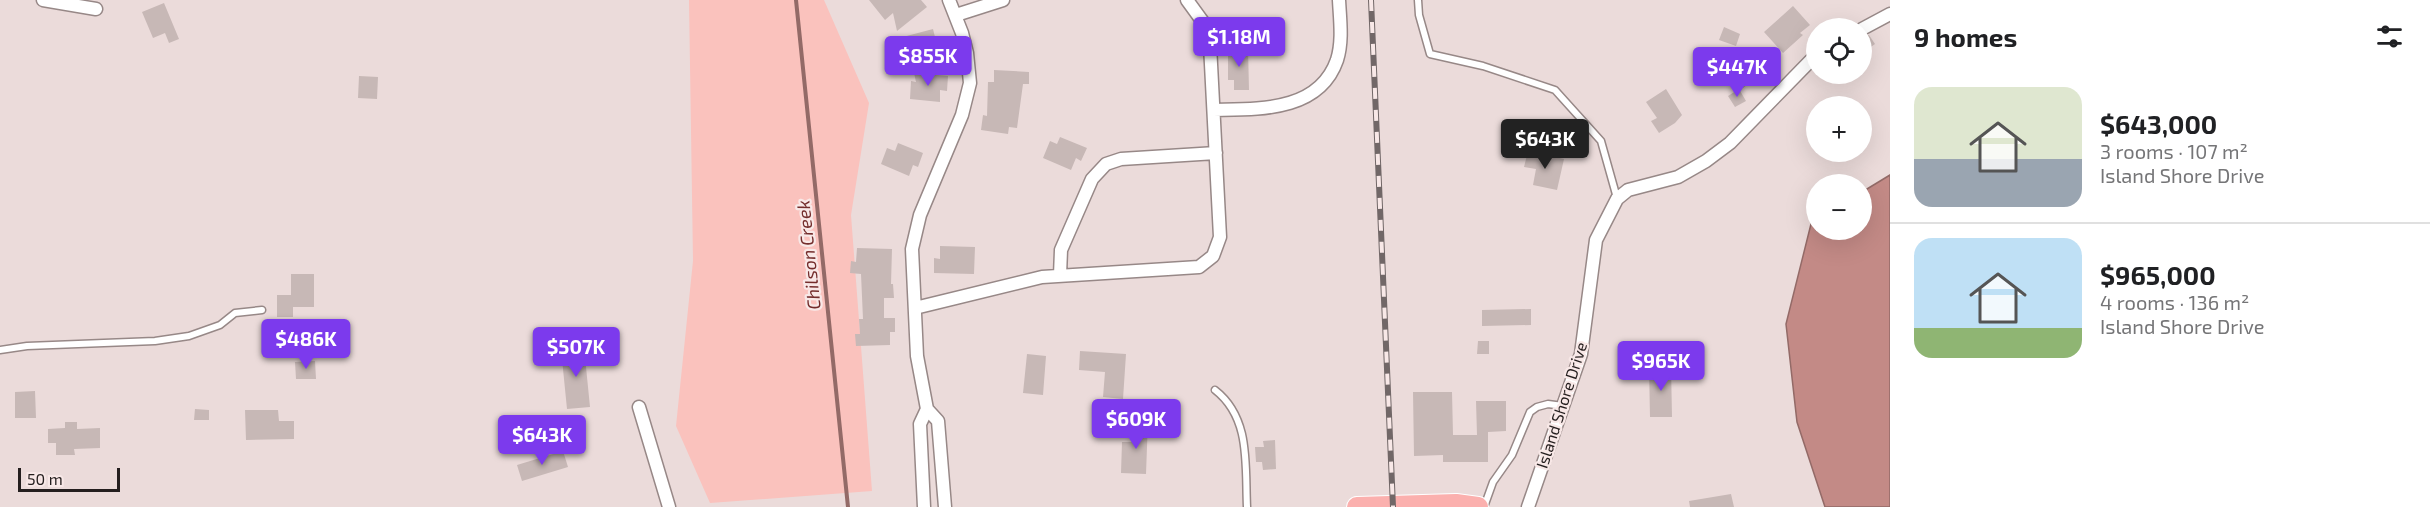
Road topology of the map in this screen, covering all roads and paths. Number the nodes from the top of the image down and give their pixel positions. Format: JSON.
{"nodes":[{"id":1,"x":43,"y":0,"type":"edge"},
{"id":2,"x":949,"y":0,"type":"edge"},
{"id":3,"x":1003,"y":0,"type":"edge"},
{"id":4,"x":1187,"y":0,"type":"edge"},
{"id":5,"x":1339,"y":0,"type":"edge"},
{"id":6,"x":1418,"y":0,"type":"edge"},
{"id":7,"x":96,"y":9,"type":"dead end"},
{"id":8,"x":1890,"y":14,"type":"edge"},
{"id":9,"x":957,"y":15,"type":"junction"},
{"id":10,"x":1872,"y":24,"type":"edge"},
{"id":11,"x":1806,"y":65,"type":"edge"},
{"id":12,"x":1214,"y":110,"type":"junction"},
{"id":13,"x":1216,"y":153,"type":"junction"},
{"id":14,"x":1617,"y":199,"type":"junction"},
{"id":15,"x":1060,"y":276,"type":"junction"},
{"id":16,"x":915,"y":308,"type":"junction"},
{"id":17,"x":262,"y":310,"type":"dead end"},
{"id":18,"x":0,"y":350,"type":"edge"},
{"id":19,"x":1215,"y":390,"type":"dead end"},
{"id":20,"x":1563,"y":406,"type":"junction"},
{"id":21,"x":639,"y":407,"type":"dead end"},
{"id":22,"x":927,"y":409,"type":"junction"},
{"id":23,"x":669,"y":507,"type":"edge"},
{"id":24,"x":924,"y":507,"type":"edge"},
{"id":25,"x":945,"y":507,"type":"edge"},
{"id":26,"x":1247,"y":507,"type":"edge"},
{"id":27,"x":1358,"y":507,"type":"edge"},
{"id":28,"x":1478,"y":507,"type":"edge"},
{"id":29,"x":1484,"y":507,"type":"edge"},
{"id":30,"x":1528,"y":507,"type":"edge"}],
"edges":[{"from":1,"to":7,"type":"street"},
{"from":2,"to":9,"type":"street"},
{"from":3,"to":9,"type":"street"},
{"from":4,"to":12,"type":"street"},
{"from":5,"to":12,"type":"street"},
{"from":6,"to":14,"type":"lane"},
{"from":8,"to":10,"type":"street"},
{"from":9,"to":16,"type":"street"},
{"from":11,"to":14,"type":"street"},
{"from":12,"to":13,"type":"street"},
{"from":13,"to":15,"type":"street"},
{"from":13,"to":15,"type":"street"},
{"from":14,"to":20,"type":"street","name":"Island Shore Drive"},
{"from":15,"to":16,"type":"street"},
{"from":16,"to":22,"type":"street"},
{"from":17,"to":18,"type":"lane"},
{"from":19,"to":26,"type":"lane"},
{"from":20,"to":29,"type":"lane"},
{"from":20,"to":30,"type":"street","name":"Island Shore Drive"},
{"from":21,"to":23,"type":"street"},
{"from":22,"to":24,"type":"street"},
{"from":22,"to":25,"type":"street"},
{"from":27,"to":28,"type":"main road"}]}
